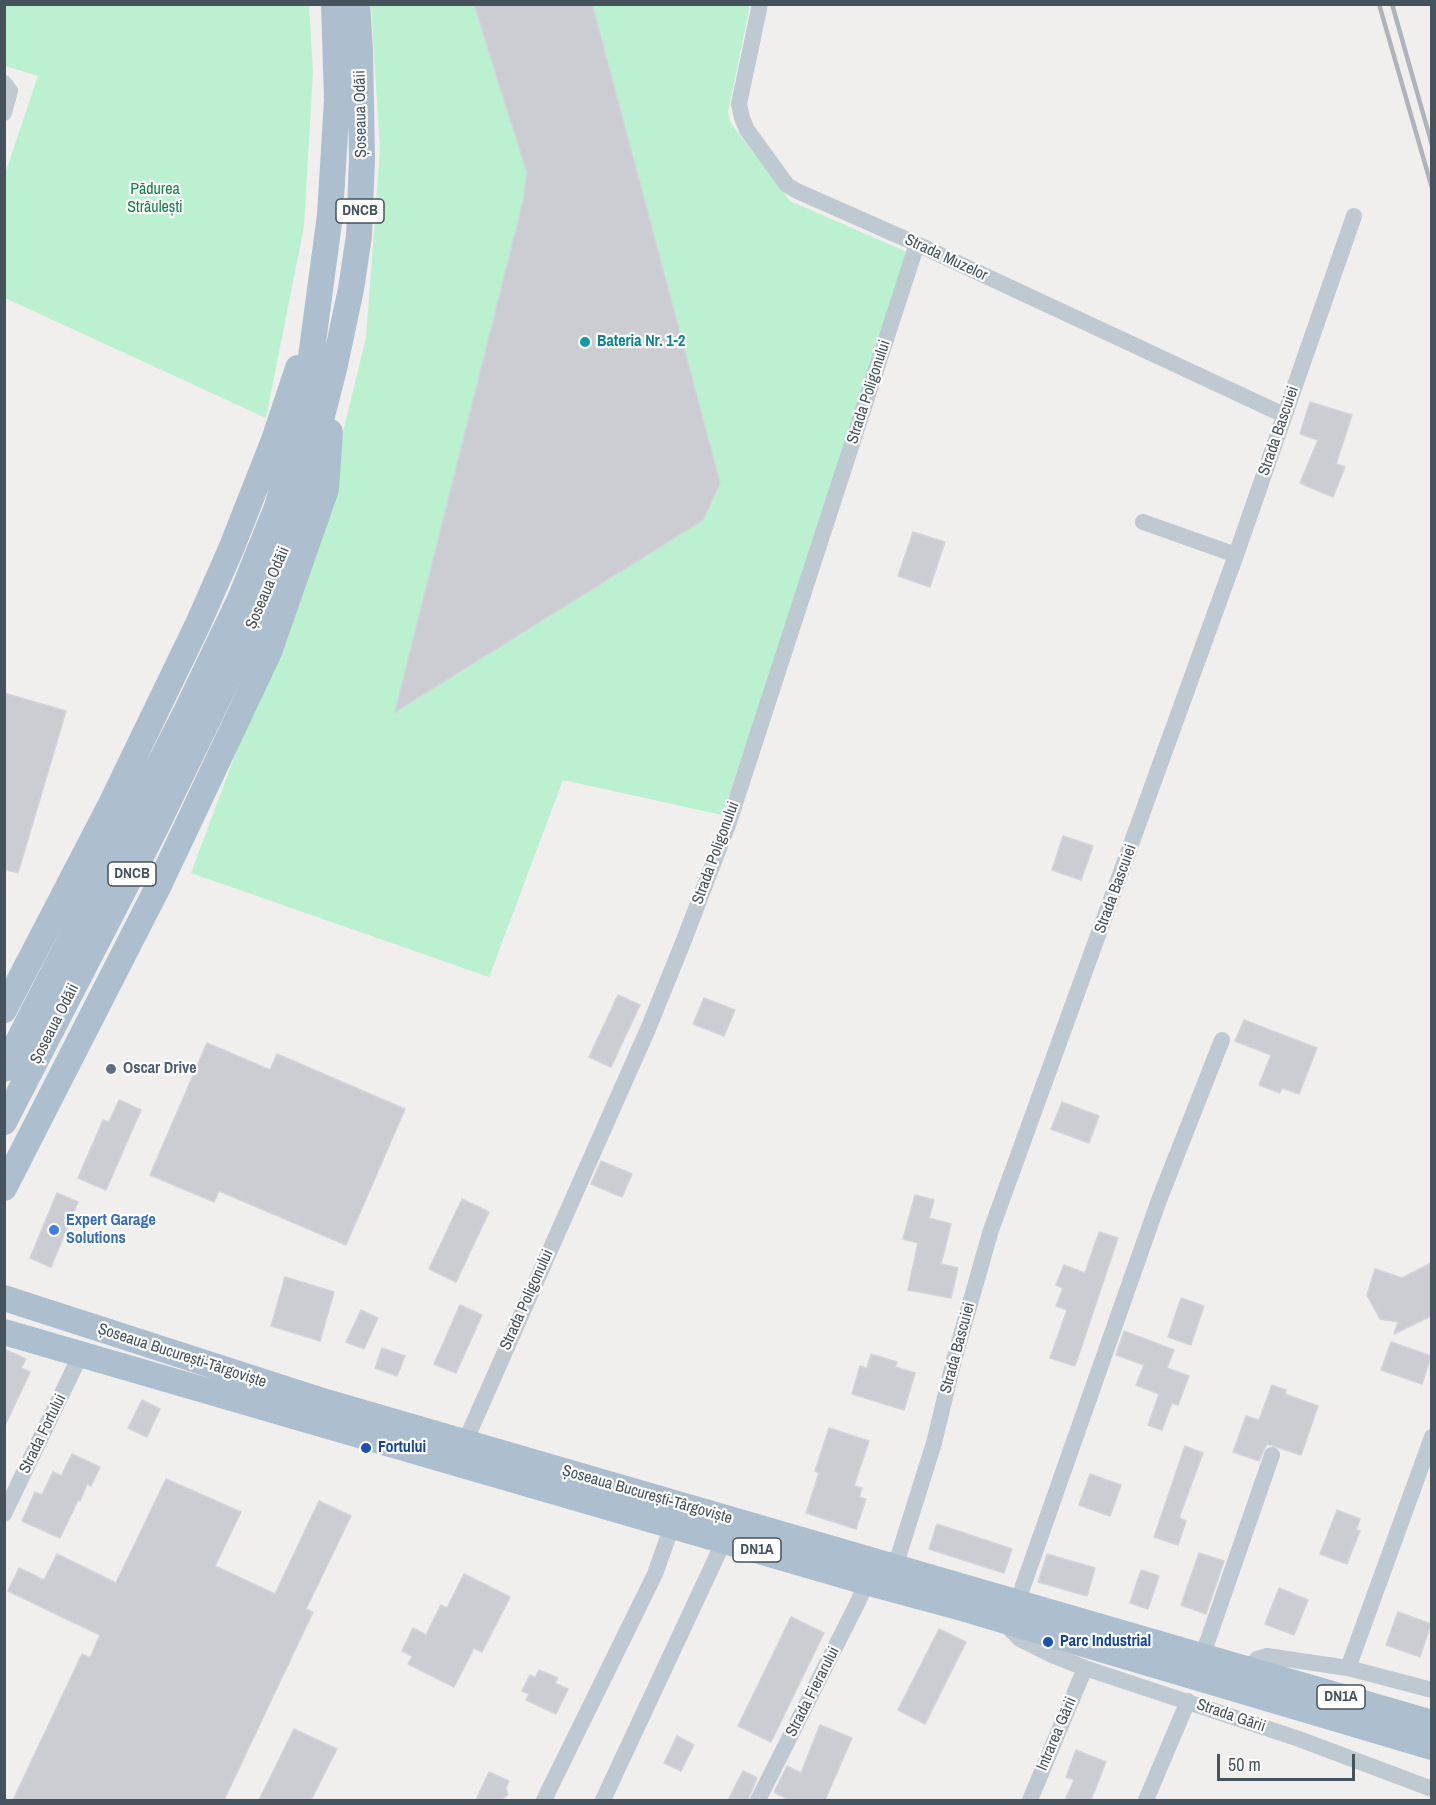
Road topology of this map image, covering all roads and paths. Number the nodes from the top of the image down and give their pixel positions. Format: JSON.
{"nodes":[{"id":1,"x":334,"y":4,"type":"edge"},
{"id":2,"x":357,"y":4,"type":"edge"},
{"id":3,"x":760,"y":4,"type":"edge"},
{"id":4,"x":7,"y":90,"type":"edge"},
{"id":5,"x":4,"y":113,"type":"edge"},
{"id":6,"x":1354,"y":216,"type":"dead end"},
{"id":7,"x":917,"y":244,"type":"junction"},
{"id":8,"x":316,"y":310,"type":"junction"},
{"id":9,"x":334,"y":369,"type":"junction"},
{"id":10,"x":1284,"y":415,"type":"junction"},
{"id":11,"x":1143,"y":522,"type":"dead end"},
{"id":12,"x":1236,"y":555,"type":"junction"},
{"id":13,"x":4,"y":1010,"type":"edge"},
{"id":14,"x":1222,"y":1040,"type":"dead end"},
{"id":15,"x":4,"y":1069,"type":"edge"},
{"id":16,"x":4,"y":1122,"type":"edge"},
{"id":17,"x":4,"y":1188,"type":"edge"},
{"id":18,"x":4,"y":1283,"type":"edge"},
{"id":19,"x":4,"y":1298,"type":"edge"},
{"id":20,"x":67,"y":1319,"type":"junction"},
{"id":21,"x":4,"y":1332,"type":"edge"},
{"id":22,"x":4,"y":1340,"type":"edge"},
{"id":23,"x":76,"y":1352,"type":"junction"},
{"id":24,"x":1431,"y":1437,"type":"edge"},
{"id":25,"x":465,"y":1442,"type":"junction"},
{"id":26,"x":1272,"y":1455,"type":"dead end"},
{"id":27,"x":4,"y":1514,"type":"edge"},
{"id":28,"x":672,"y":1526,"type":"junction"},
{"id":29,"x":724,"y":1541,"type":"junction"},
{"id":30,"x":895,"y":1567,"type":"junction"},
{"id":31,"x":866,"y":1582,"type":"junction"},
{"id":32,"x":1009,"y":1611,"type":"junction"},
{"id":33,"x":1202,"y":1657,"type":"junction"},
{"id":34,"x":1085,"y":1668,"type":"junction"},
{"id":35,"x":1347,"y":1668,"type":"junction"},
{"id":36,"x":1250,"y":1671,"type":"junction"},
{"id":37,"x":1134,"y":1672,"type":"junction"},
{"id":38,"x":1431,"y":1690,"type":"edge"},
{"id":39,"x":1188,"y":1701,"type":"junction"},
{"id":40,"x":1431,"y":1723,"type":"edge"},
{"id":41,"x":1431,"y":1747,"type":"edge"},
{"id":42,"x":1431,"y":1789,"type":"edge"},
{"id":43,"x":544,"y":1800,"type":"edge"},
{"id":44,"x":603,"y":1800,"type":"edge"},
{"id":45,"x":758,"y":1800,"type":"edge"},
{"id":46,"x":1030,"y":1800,"type":"edge"},
{"id":47,"x":1146,"y":1800,"type":"edge"}],
"edges":[{"from":1,"to":8,"type":"main road","name":"Șoseaua Odăii","number":"DNCB"},
{"from":2,"to":9,"type":"main road","name":"Șoseaua Odăii","number":"DNCB"},
{"from":3,"to":7,"type":"street","name":"Strada Muzelor"},
{"from":4,"to":5,"type":"street"},
{"from":6,"to":10,"type":"street","name":"Strada Bascuiei"},
{"from":7,"to":10,"type":"street","name":"Strada Muzelor"},
{"from":7,"to":25,"type":"street","name":"Strada Poligonului"},
{"from":8,"to":13,"type":"main road"},
{"from":8,"to":15,"type":"main road","name":"Șoseaua Odăii","number":"DNCB"},
{"from":9,"to":16,"type":"main road","name":"Șoseaua Odăii","number":"DNCB"},
{"from":9,"to":17,"type":"main road"},
{"from":10,"to":12,"type":"street","name":"Strada Bascuiei"},
{"from":11,"to":12,"type":"street"},
{"from":12,"to":30,"type":"street","name":"Strada Bascuiei"},
{"from":14,"to":32,"type":"street"},
{"from":18,"to":20,"type":"main road"},
{"from":19,"to":20,"type":"main road","name":"Șoseaua București-Târgoviște","number":"DN1A"},
{"from":20,"to":25,"type":"main road","name":"Șoseaua București-Târgoviște","number":"DN1A"},
{"from":21,"to":23,"type":"main road","name":"Șoseaua București-Târgoviște","number":"DN1A"},
{"from":22,"to":23,"type":"main road"},
{"from":23,"to":27,"type":"street","name":"Strada Fortului"},
{"from":23,"to":28,"type":"main road","name":"Șoseaua București-Târgoviște","number":"DN1A"},
{"from":24,"to":35,"type":"street"},
{"from":25,"to":30,"type":"main road","name":"Șoseaua București-Târgoviște","number":"DN1A"},
{"from":26,"to":33,"type":"street"},
{"from":28,"to":29,"type":"main road","name":"Șoseaua București-Târgoviște","number":"DN1A"},
{"from":28,"to":43,"type":"street"},
{"from":29,"to":31,"type":"main road","name":"Șoseaua București-Târgoviște","number":"DN1A"},
{"from":29,"to":44,"type":"street"},
{"from":30,"to":32,"type":"main road","name":"Șoseaua București-Târgoviște","number":"DN1A"},
{"from":31,"to":32,"type":"main road","name":"Șoseaua București-Târgoviște","number":"DN1A"},
{"from":31,"to":45,"type":"street","name":"Strada Fierarului"},
{"from":32,"to":33,"type":"main road","name":"Șoseaua București-Târgoviște","number":"DN1A"},
{"from":32,"to":34,"type":"street","name":"Strada Gării"},
{"from":32,"to":37,"type":"main road","name":"Șoseaua București-Târgoviște","number":"DN1A"},
{"from":33,"to":36,"type":"main road","name":"Șoseaua București-Târgoviște","number":"DN1A"},
{"from":34,"to":37,"type":"street","name":"Strada Gării"},
{"from":34,"to":46,"type":"street","name":"Intrarea Gării"},
{"from":35,"to":36,"type":"street"},
{"from":35,"to":38,"type":"street"},
{"from":36,"to":40,"type":"main road","name":"Șoseaua București-Târgoviște","number":"DN1A"},
{"from":37,"to":39,"type":"street","name":"Strada Gării"},
{"from":37,"to":41,"type":"main road","name":"Șoseaua București-Târgoviște","number":"DN1A"},
{"from":39,"to":42,"type":"street","name":"Strada Gării"},
{"from":39,"to":47,"type":"street"}]}
